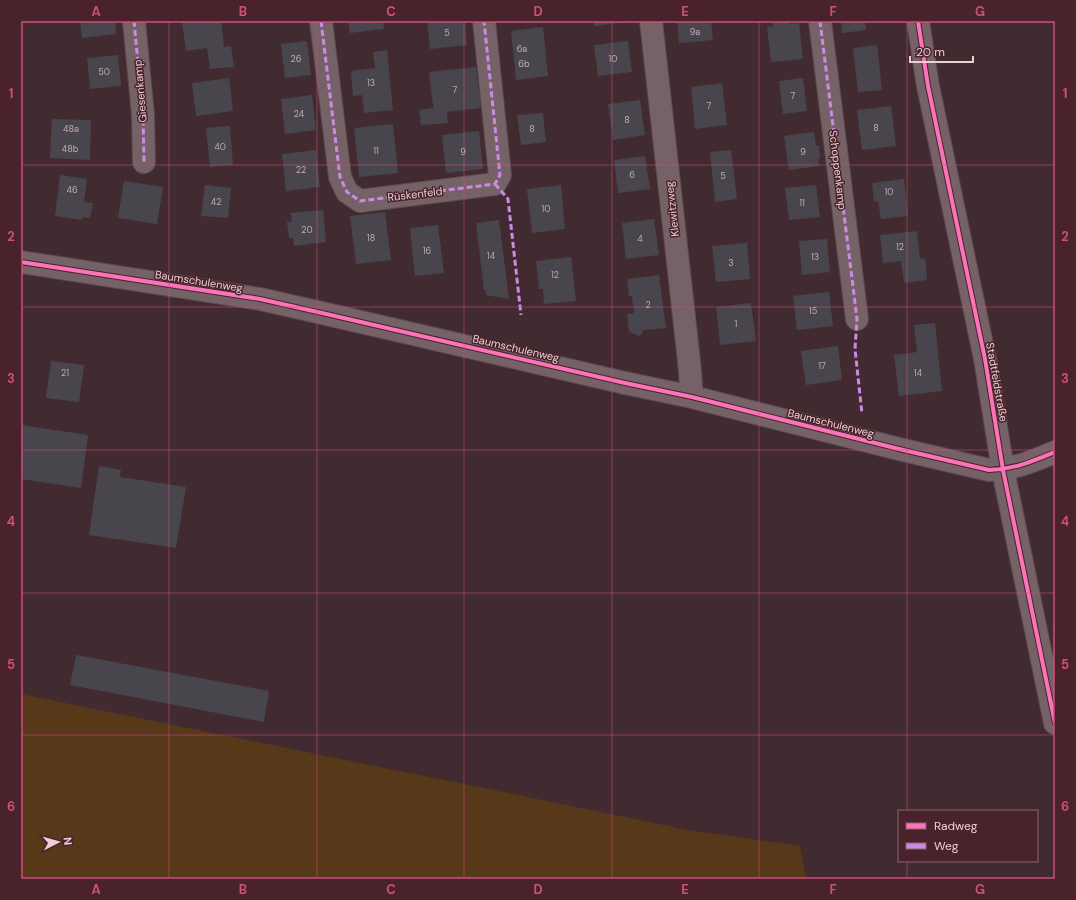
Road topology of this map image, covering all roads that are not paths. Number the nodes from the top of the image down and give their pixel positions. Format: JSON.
{"nodes":[{"id":1,"x":134,"y":21,"type":"edge"},
{"id":2,"x":321,"y":21,"type":"edge"},
{"id":3,"x":484,"y":21,"type":"edge"},
{"id":4,"x":651,"y":21,"type":"edge"},
{"id":5,"x":820,"y":21,"type":"edge"},
{"id":6,"x":918,"y":21,"type":"edge"},
{"id":7,"x":144,"y":162,"type":"dead end"},
{"id":8,"x":21,"y":262,"type":"edge"},
{"id":9,"x":857,"y":320,"type":"dead end"},
{"id":10,"x":692,"y":397,"type":"junction"},
{"id":11,"x":1055,"y":452,"type":"edge"},
{"id":12,"x":1003,"y":470,"type":"junction"},
{"id":13,"x":1055,"y":723,"type":"edge"}],
"edges":[{"from":1,"to":7,"type":"street","name":"Giesenkamp"},
{"from":2,"to":3,"type":"street","name":"Rüskenfeld"},
{"from":4,"to":10,"type":"street","name":"Klewitzweg"},
{"from":5,"to":9,"type":"street","name":"Schoppenkamp"},
{"from":6,"to":12,"type":"street","name":"Stadtfeldstraße"},
{"from":8,"to":10,"type":"street","name":"Baumschulenweg"},
{"from":10,"to":12,"type":"street","name":"Baumschulenweg"},
{"from":11,"to":12,"type":"street","name":"Baumschulenweg"},
{"from":12,"to":13,"type":"street","name":"Stadtfeldstraße"}]}
